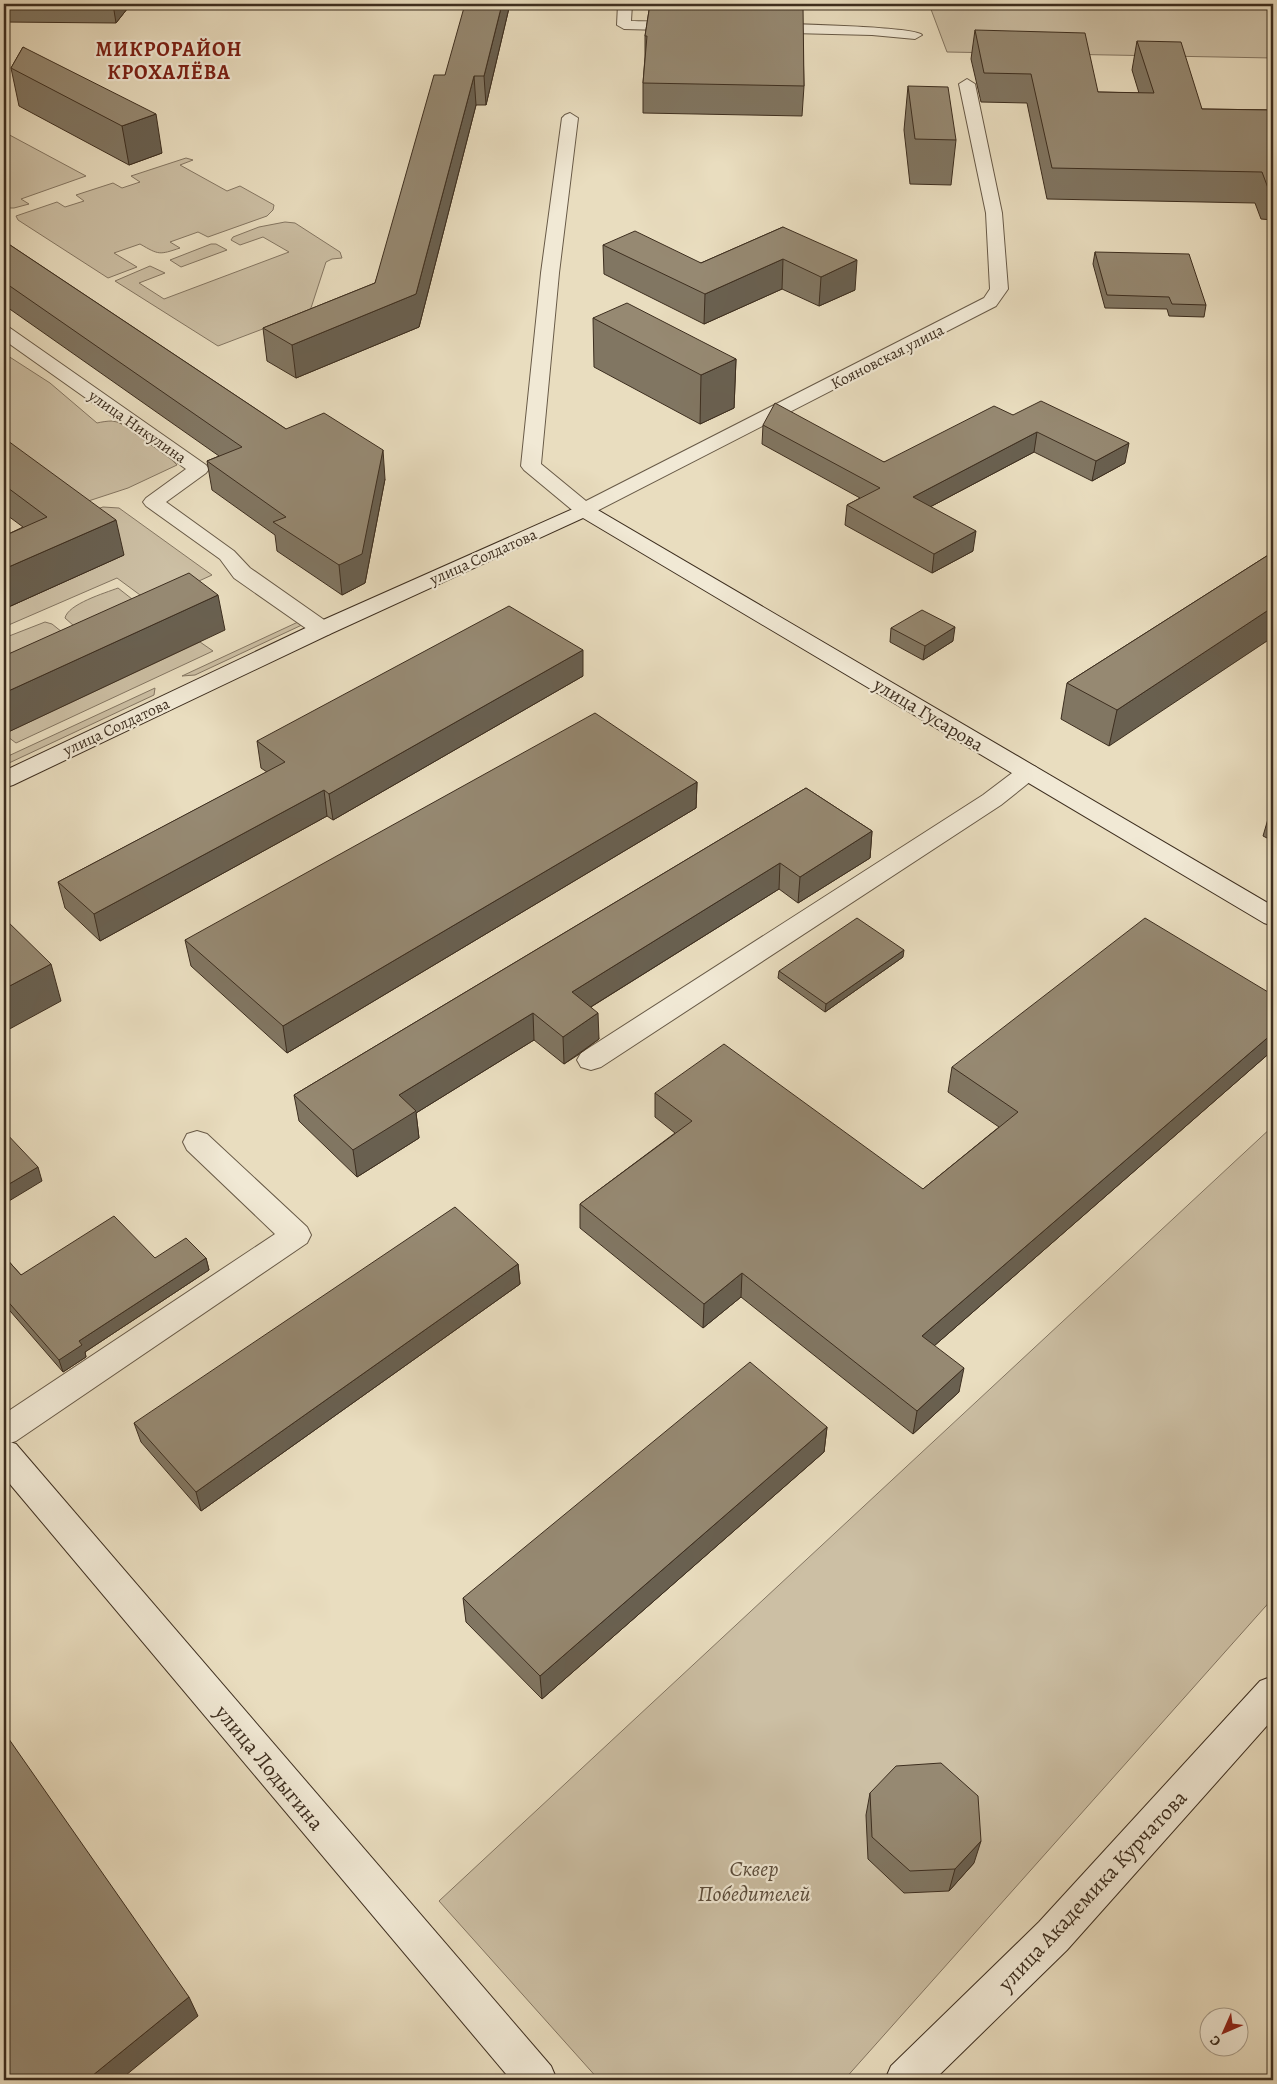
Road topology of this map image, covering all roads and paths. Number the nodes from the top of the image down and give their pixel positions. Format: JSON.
{"nodes":[{"id":1,"x":625,"y":4,"type":"edge"},
{"id":2,"x":915,"y":35,"type":"dead end"},
{"id":3,"x":967,"y":84,"type":"dead end"},
{"id":4,"x":570,"y":118,"type":"dead end"},
{"id":5,"x":4,"y":332,"type":"edge"},
{"id":6,"x":584,"y":510,"type":"junction"},
{"id":7,"x":322,"y":629,"type":"junction"},
{"id":8,"x":1028,"y":772,"type":"junction"},
{"id":9,"x":4,"y":780,"type":"edge"},
{"id":10,"x":1273,"y":917,"type":"edge"},
{"id":11,"x":591,"y":1060,"type":"dead end"},
{"id":12,"x":197,"y":1142,"type":"dead end"},
{"id":13,"x":4,"y":1431,"type":"edge"},
{"id":14,"x":4,"y":1454,"type":"edge"},
{"id":15,"x":1273,"y":1693,"type":"edge"},
{"id":16,"x":537,"y":2080,"type":"edge"},
{"id":17,"x":905,"y":2080,"type":"edge"}],
"edges":[{"from":1,"to":2,"type":"street"},
{"from":3,"to":6,"type":"street","name":"Кояновская улица"},
{"from":4,"to":6,"type":"street"},
{"from":5,"to":7,"type":"street","name":"улица Никулина"},
{"from":6,"to":7,"type":"street","name":"улица Солдатова"},
{"from":6,"to":8,"type":"street","name":"улица Гусарова"},
{"from":7,"to":9,"type":"street","name":"улица Солдатова"},
{"from":8,"to":10,"type":"street","name":"улица Гусарова"},
{"from":8,"to":11,"type":"street"},
{"from":12,"to":13,"type":"street"},
{"from":14,"to":16,"type":"street","name":"улица Лодыгина"},
{"from":15,"to":17,"type":"street","name":"улица Академика Курчатова"}]}
